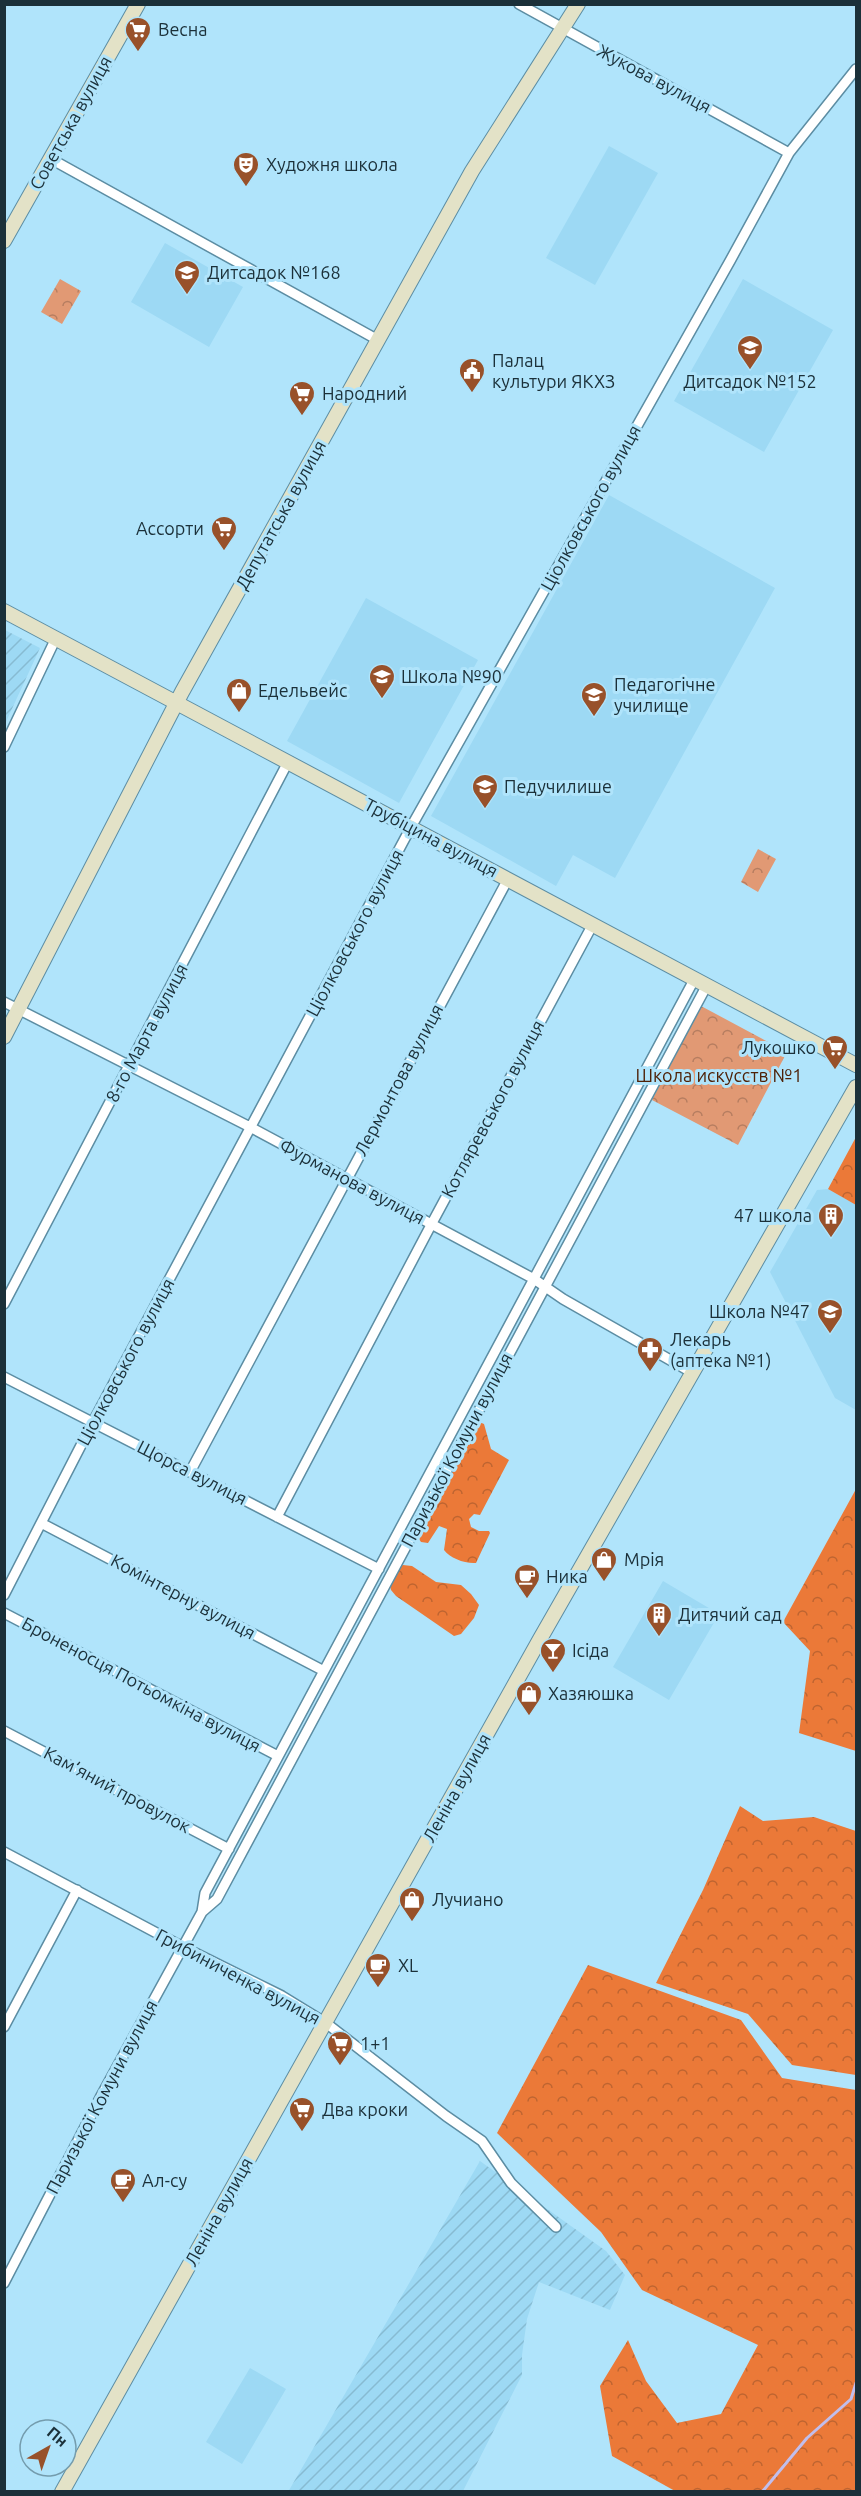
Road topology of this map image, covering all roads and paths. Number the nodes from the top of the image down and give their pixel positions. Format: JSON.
{"nodes":[{"id":1,"x":138,"y":4,"type":"edge"},
{"id":2,"x":519,"y":4,"type":"edge"},
{"id":3,"x":578,"y":4,"type":"edge"},
{"id":4,"x":562,"y":29,"type":"junction"},
{"id":5,"x":856,"y":69,"type":"edge"},
{"id":6,"x":789,"y":153,"type":"junction"},
{"id":7,"x":51,"y":159,"type":"junction"},
{"id":8,"x":4,"y":242,"type":"edge"},
{"id":9,"x":378,"y":340,"type":"junction"},
{"id":10,"x":4,"y":611,"type":"edge"},
{"id":11,"x":56,"y":638,"type":"junction"},
{"id":12,"x":177,"y":702,"type":"junction"},
{"id":13,"x":4,"y":747,"type":"edge"},
{"id":14,"x":288,"y":762,"type":"junction"},
{"id":15,"x":411,"y":827,"type":"junction"},
{"id":16,"x":508,"y":879,"type":"junction"},
{"id":17,"x":593,"y":924,"type":"junction"},
{"id":18,"x":701,"y":981,"type":"junction"},
{"id":19,"x":4,"y":1002,"type":"edge"},
{"id":20,"x":19,"y":1009,"type":"junction"},
{"id":21,"x":4,"y":1037,"type":"edge"},
{"id":22,"x":130,"y":1065,"type":"junction"},
{"id":23,"x":856,"y":1065,"type":"edge"},
{"id":24,"x":856,"y":1087,"type":"edge"},
{"id":25,"x":252,"y":1128,"type":"junction"},
{"id":26,"x":345,"y":1179,"type":"junction"},
{"id":27,"x":431,"y":1225,"type":"junction"},
{"id":28,"x":534,"y":1280,"type":"junction"},
{"id":29,"x":545,"y":1287,"type":"junction"},
{"id":30,"x":4,"y":1304,"type":"edge"},
{"id":31,"x":693,"y":1373,"type":"junction"},
{"id":32,"x":4,"y":1377,"type":"edge"},
{"id":33,"x":93,"y":1422,"type":"junction"},
{"id":34,"x":190,"y":1472,"type":"junction"},
{"id":35,"x":277,"y":1517,"type":"junction"},
{"id":36,"x":42,"y":1523,"type":"junction"},
{"id":37,"x":379,"y":1569,"type":"junction"},
{"id":38,"x":4,"y":1594,"type":"edge"},
{"id":39,"x":4,"y":1613,"type":"edge"},
{"id":40,"x":324,"y":1671,"type":"junction"},
{"id":41,"x":4,"y":1731,"type":"edge"},
{"id":42,"x":278,"y":1756,"type":"junction"},
{"id":43,"x":229,"y":1849,"type":"junction"},
{"id":44,"x":4,"y":1852,"type":"edge"},
{"id":45,"x":77,"y":1890,"type":"junction"},
{"id":46,"x":202,"y":1912,"type":"junction"},
{"id":47,"x":183,"y":1947,"type":"junction"},
{"id":48,"x":326,"y":2024,"type":"junction"},
{"id":49,"x":4,"y":2026,"type":"edge"},
{"id":50,"x":556,"y":2227,"type":"dead end"},
{"id":51,"x":7,"y":2272,"type":"edge"},
{"id":52,"x":4,"y":2283,"type":"edge"},
{"id":53,"x":62,"y":2492,"type":"edge"}],
"edges":[{"from":1,"to":7,"type":"street","name":"Советська вулиця"},
{"from":2,"to":4,"type":"street","name":"Жукова вулиця"},
{"from":3,"to":4,"type":"street","name":"Депутатська вулиця"},
{"from":4,"to":6,"type":"street","name":"Жукова вулиця"},
{"from":4,"to":9,"type":"street","name":"Депутатська вулиця"},
{"from":5,"to":6,"type":"street","name":"Ціолковського вулиця"},
{"from":6,"to":15,"type":"street","name":"Ціолковського вулиця"},
{"from":7,"to":8,"type":"street","name":"Советська вулиця"},
{"from":7,"to":9,"type":"street"},
{"from":9,"to":12,"type":"street","name":"Депутатська вулиця"},
{"from":10,"to":11,"type":"street","name":"Трубіцина вулиця"},
{"from":11,"to":12,"type":"street","name":"Трубіцина вулиця"},
{"from":11,"to":13,"type":"street"},
{"from":12,"to":14,"type":"street","name":"Трубіцина вулиця"},
{"from":12,"to":20,"type":"street","name":"Депутатська вулиця"},
{"from":14,"to":15,"type":"street","name":"Трубіцина вулиця"},
{"from":14,"to":22,"type":"street","name":"8-го Марта вулиця"},
{"from":15,"to":16,"type":"street","name":"Трубіцина вулиця"},
{"from":15,"to":25,"type":"street","name":"Ціолковського вулиця"},
{"from":16,"to":17,"type":"street","name":"Трубіцина вулиця"},
{"from":16,"to":26,"type":"street","name":"Лермонтова вулиця"},
{"from":17,"to":18,"type":"street","name":"Трубіцина вулиця"},
{"from":17,"to":27,"type":"street","name":"Котляревського вулиця"},
{"from":18,"to":23,"type":"street","name":"Трубіцина вулиця"},
{"from":18,"to":28,"type":"street","name":"Паризької Комуни вулиця"},
{"from":18,"to":29,"type":"street","name":"Паризької Комуни вулиця"},
{"from":19,"to":20,"type":"street","name":"Фурманова вулиця"},
{"from":20,"to":21,"type":"street","name":"Депутатська вулиця"},
{"from":20,"to":22,"type":"street","name":"Фурманова вулиця"},
{"from":22,"to":25,"type":"street","name":"Фурманова вулиця"},
{"from":22,"to":30,"type":"street","name":"8-го Марта вулиця"},
{"from":24,"to":31,"type":"street","name":"Леніна вулиця"},
{"from":25,"to":26,"type":"street","name":"Фурманова вулиця"},
{"from":25,"to":33,"type":"street","name":"Ціолковського вулиця"},
{"from":26,"to":27,"type":"street","name":"Фурманова вулиця"},
{"from":26,"to":34,"type":"street","name":"Лермонтова вулиця"},
{"from":27,"to":28,"type":"street","name":"Фурманова вулиця"},
{"from":27,"to":35,"type":"street","name":"Котляревського вулиця"},
{"from":28,"to":29,"type":"street","name":"Фурманова вулиця"},
{"from":28,"to":37,"type":"street","name":"Паризької Комуни вулиця"},
{"from":29,"to":31,"type":"street","name":"Фурманова вулиця"},
{"from":29,"to":46,"type":"street","name":"Паризької Комуни вулиця"},
{"from":31,"to":48,"type":"street","name":"Леніна вулиця"},
{"from":32,"to":33,"type":"street","name":"Щорса вулиця"},
{"from":33,"to":34,"type":"street","name":"Щорса вулиця"},
{"from":33,"to":36,"type":"street","name":"Ціолковського вулиця"},
{"from":34,"to":35,"type":"street","name":"Щорса вулиця"},
{"from":35,"to":37,"type":"street","name":"Щорса вулиця"},
{"from":36,"to":38,"type":"street","name":"Ціолковського вулиця"},
{"from":36,"to":40,"type":"street","name":"Комінтерну вулиця"},
{"from":37,"to":40,"type":"street","name":"Паризької Комуни вулиця"},
{"from":39,"to":42,"type":"street","name":"Броненосця Потьомкіна вулиця"},
{"from":40,"to":42,"type":"street","name":"Паризької Комуни вулиця"},
{"from":41,"to":43,"type":"street","name":"Кам’яний провулок"},
{"from":42,"to":43,"type":"street","name":"Паризької Комуни вулиця"},
{"from":43,"to":46,"type":"street","name":"Паризької Комуни вулиця"},
{"from":44,"to":45,"type":"street","name":"Грибиниченка вулиця"},
{"from":45,"to":47,"type":"street","name":"Грибиниченка вулиця"},
{"from":45,"to":49,"type":"street"},
{"from":46,"to":47,"type":"street","name":"Паризької Комуни вулиця"},
{"from":47,"to":48,"type":"street","name":"Грибиниченка вулиця"},
{"from":47,"to":51,"type":"street","name":"Паризької Комуни вулиця"},
{"from":48,"to":50,"type":"street","name":"Грибиниченка вулиця"},
{"from":48,"to":53,"type":"street","name":"Леніна вулиця"},
{"from":51,"to":52,"type":"street","name":"Паризької Комуни вулиця"}]}
